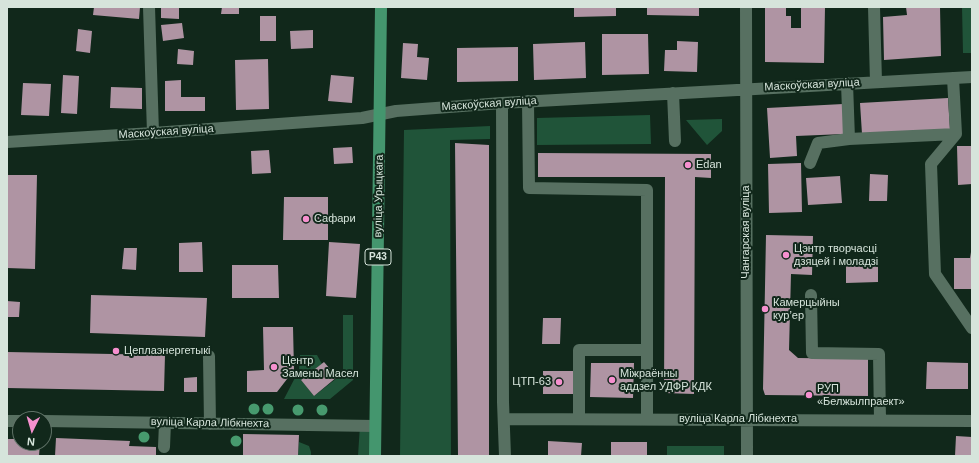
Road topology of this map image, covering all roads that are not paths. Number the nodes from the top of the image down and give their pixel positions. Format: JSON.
{"nodes":[{"id":1,"x":149,"y":7,"type":"edge"},
{"id":2,"x":381,"y":7,"type":"edge"},
{"id":3,"x":746,"y":7,"type":"edge"},
{"id":4,"x":874,"y":7,"type":"edge"},
{"id":5,"x":972,"y":77,"type":"edge"},
{"id":6,"x":953,"y":78,"type":"junction"},
{"id":7,"x":876,"y":82,"type":"junction"},
{"id":8,"x":847,"y":83,"type":"junction"},
{"id":9,"x":746,"y":89,"type":"junction"},
{"id":10,"x":674,"y":93,"type":"junction"},
{"id":11,"x":528,"y":101,"type":"junction"},
{"id":12,"x":502,"y":103,"type":"junction"},
{"id":13,"x":380,"y":114,"type":"junction"},
{"id":14,"x":153,"y":133,"type":"junction"},
{"id":15,"x":956,"y":134,"type":"junction"},
{"id":16,"x":849,"y":139,"type":"junction"},
{"id":17,"x":674,"y":141,"type":"dead end"},
{"id":18,"x":7,"y":142,"type":"edge"},
{"id":19,"x":810,"y":163,"type":"dead end"},
{"id":20,"x":811,"y":295,"type":"dead end"},
{"id":21,"x":972,"y":328,"type":"edge"},
{"id":22,"x":647,"y":350,"type":"junction"},
{"id":23,"x":209,"y":356,"type":"dead end"},
{"id":24,"x":504,"y":419,"type":"junction"},
{"id":25,"x":579,"y":419,"type":"junction"},
{"id":26,"x":647,"y":419,"type":"junction"},
{"id":27,"x":747,"y":420,"type":"junction"},
{"id":28,"x":880,"y":420,"type":"junction"},
{"id":29,"x":52,"y":421,"type":"edge"},
{"id":30,"x":972,"y":421,"type":"edge"},
{"id":31,"x":165,"y":423,"type":"junction"},
{"id":32,"x":210,"y":424,"type":"junction"},
{"id":33,"x":376,"y":426,"type":"junction"},
{"id":34,"x":164,"y":447,"type":"dead end"},
{"id":35,"x":375,"y":456,"type":"edge"},
{"id":36,"x":505,"y":456,"type":"edge"},
{"id":37,"x":747,"y":456,"type":"edge"}],
"edges":[{"from":1,"to":14,"type":"street"},
{"from":2,"to":13,"type":"main road","name":"вуліца Урыцкага","number":"Р43"},
{"from":3,"to":9,"type":"street","name":"Чангарская вуліца"},
{"from":4,"to":7,"type":"street"},
{"from":5,"to":6,"type":"street","name":"Маскоўская вуліца"},
{"from":6,"to":7,"type":"street","name":"Маскоўская вуліца"},
{"from":6,"to":15,"type":"street"},
{"from":7,"to":8,"type":"street","name":"Маскоўская вуліца"},
{"from":8,"to":9,"type":"street","name":"Маскоўская вуліца"},
{"from":8,"to":16,"type":"street"},
{"from":9,"to":10,"type":"street","name":"Маскоўская вуліца"},
{"from":9,"to":27,"type":"street","name":"Чангарская вуліца"},
{"from":10,"to":11,"type":"street","name":"Маскоўская вуліца"},
{"from":10,"to":17,"type":"street"},
{"from":11,"to":12,"type":"street","name":"Маскоўская вуліца"},
{"from":11,"to":22,"type":"street"},
{"from":12,"to":13,"type":"street","name":"Маскоўская вуліца"},
{"from":12,"to":24,"type":"street"},
{"from":13,"to":14,"type":"street","name":"Маскоўская вуліца"},
{"from":13,"to":33,"type":"main road","name":"вуліца Урыцкага","number":"Р43"},
{"from":14,"to":18,"type":"street","name":"Маскоўская вуліца"},
{"from":15,"to":16,"type":"street"},
{"from":15,"to":21,"type":"street"},
{"from":16,"to":19,"type":"street"},
{"from":20,"to":28,"type":"street"},
{"from":22,"to":25,"type":"street"},
{"from":22,"to":26,"type":"street"},
{"from":23,"to":32,"type":"street"},
{"from":24,"to":25,"type":"street","name":"вуліца Карла Лібкнехта"},
{"from":24,"to":36,"type":"street"},
{"from":25,"to":26,"type":"street","name":"вуліца Карла Лібкнехта"},
{"from":26,"to":27,"type":"street","name":"вуліца Карла Лібкнехта"},
{"from":27,"to":28,"type":"street","name":"вуліца Карла Лібкнехта"},
{"from":27,"to":37,"type":"street","name":"Чангарская вуліца"},
{"from":28,"to":30,"type":"street","name":"вуліца Карла Лібкнехта"},
{"from":29,"to":31,"type":"street","name":"вуліца Карла Лібкнехта"},
{"from":31,"to":32,"type":"street","name":"вуліца Карла Лібкнехта"},
{"from":31,"to":34,"type":"street"},
{"from":32,"to":33,"type":"street","name":"вуліца Карла Лібкнехта"},
{"from":33,"to":35,"type":"main road","name":"вуліца Урыцкага","number":"Р43"}]}
